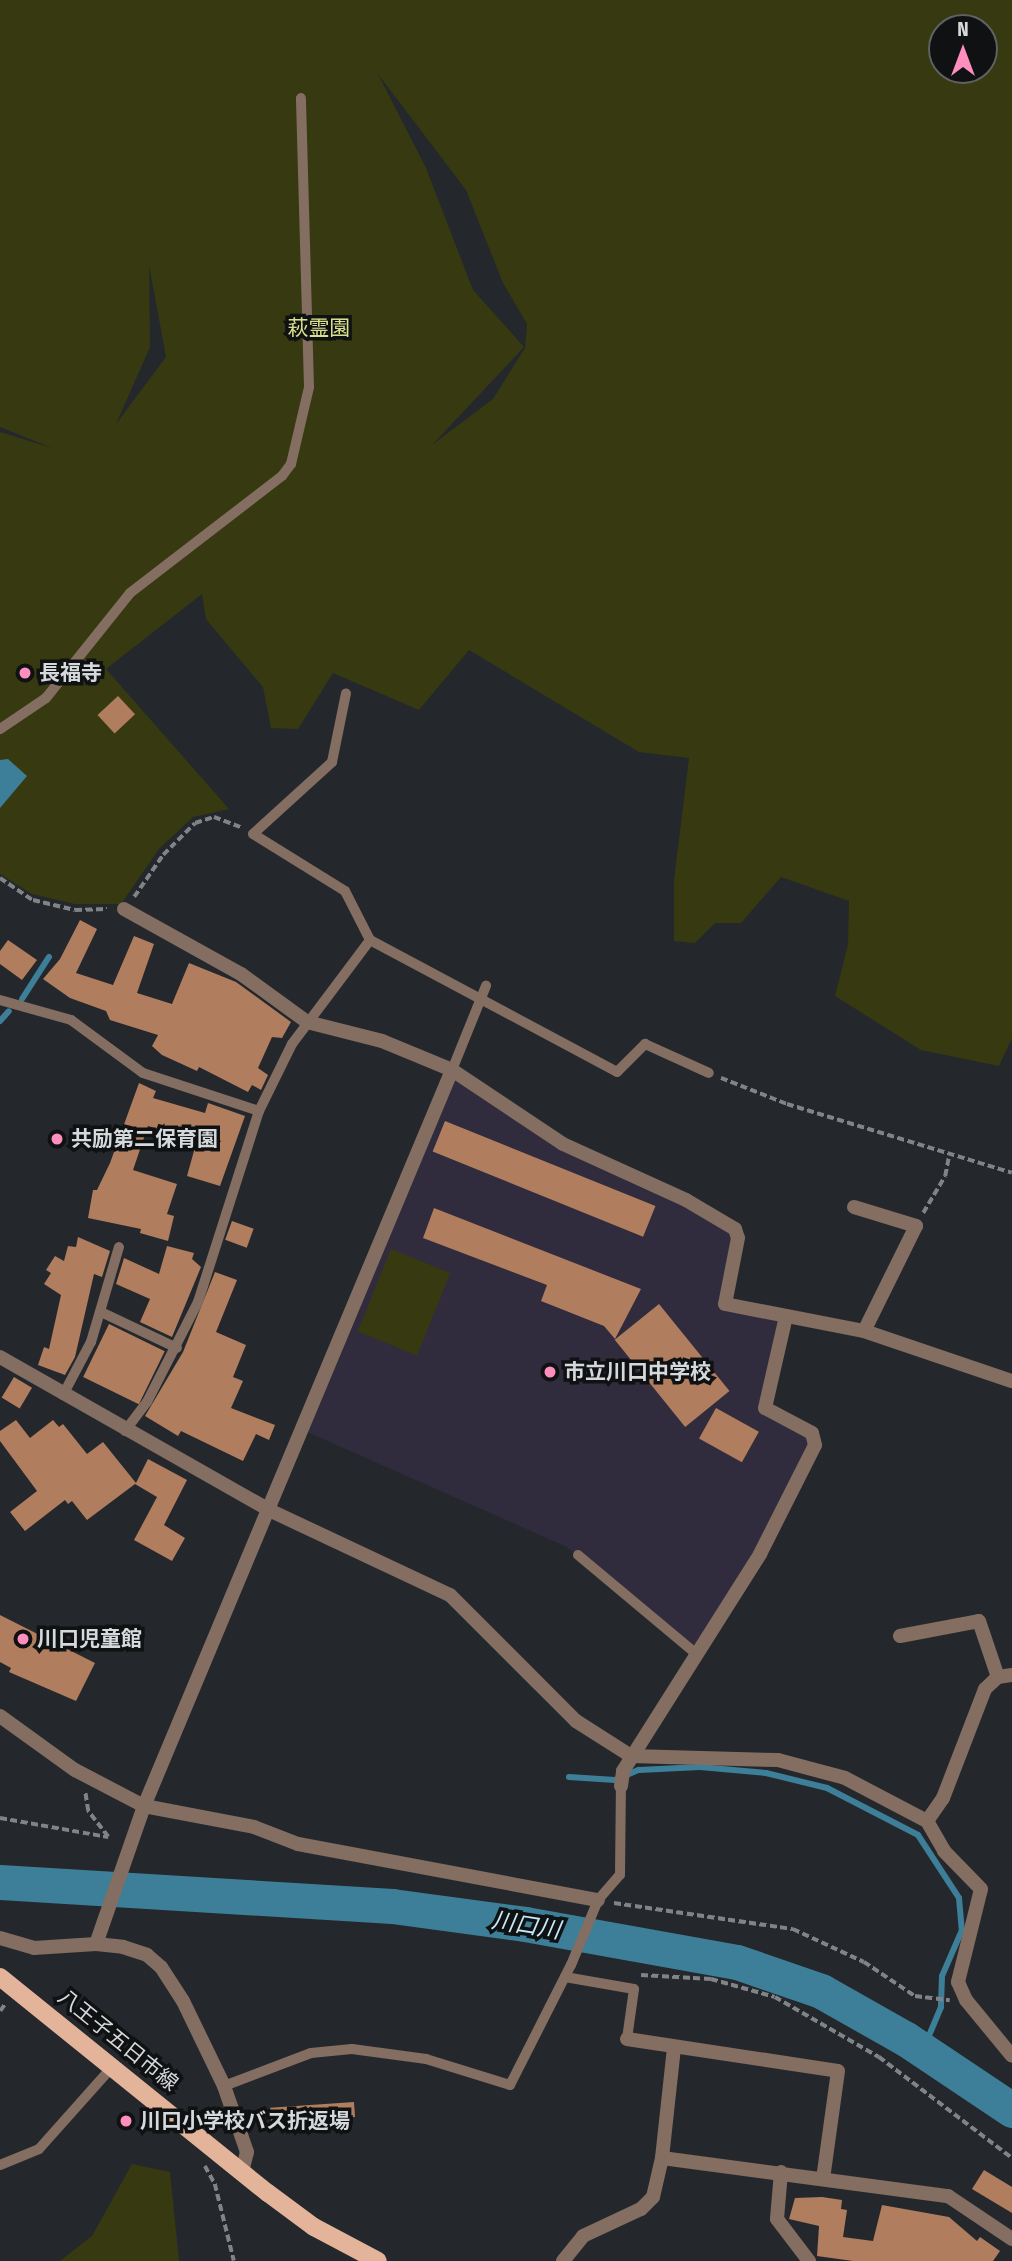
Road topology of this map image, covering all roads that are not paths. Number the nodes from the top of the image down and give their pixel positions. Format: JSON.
{"nodes":[{"id":1,"x":301,"y":98,"type":"dead end"},
{"id":2,"x":346,"y":693,"type":"dead end"},
{"id":3,"x":0,"y":729,"type":"edge"},
{"id":4,"x":124,"y":909,"type":"road end"},
{"id":5,"x":370,"y":940,"type":"junction"},
{"id":6,"x":486,"y":986,"type":"dead end"},
{"id":7,"x":0,"y":1000,"type":"edge"},
{"id":8,"x":478,"y":1001,"type":"junction"},
{"id":9,"x":307,"y":1022,"type":"junction"},
{"id":10,"x":452,"y":1070,"type":"junction"},
{"id":11,"x":709,"y":1073,"type":"road end"},
{"id":12,"x":259,"y":1111,"type":"junction"},
{"id":13,"x":854,"y":1207,"type":"dead end"},
{"id":14,"x":119,"y":1247,"type":"dead end"},
{"id":15,"x":101,"y":1312,"type":"junction"},
{"id":16,"x":786,"y":1315,"type":"junction"},
{"id":17,"x":864,"y":1331,"type":"junction"},
{"id":18,"x":177,"y":1348,"type":"junction"},
{"id":19,"x":0,"y":1357,"type":"edge"},
{"id":20,"x":1012,"y":1381,"type":"edge"},
{"id":21,"x":63,"y":1395,"type":"junction"},
{"id":22,"x":125,"y":1431,"type":"junction"},
{"id":23,"x":269,"y":1510,"type":"junction"},
{"id":24,"x":578,"y":1556,"type":"dead end"},
{"id":25,"x":900,"y":1636,"type":"dead end"},
{"id":26,"x":695,"y":1653,"type":"junction"},
{"id":27,"x":1005,"y":1676,"type":"edge"},
{"id":28,"x":0,"y":1716,"type":"edge"},
{"id":29,"x":631,"y":1756,"type":"junction"},
{"id":30,"x":622,"y":1779,"type":"joint"},
{"id":31,"x":144,"y":1806,"type":"junction"},
{"id":32,"x":926,"y":1821,"type":"junction"},
{"id":33,"x":597,"y":1903,"type":"junction"},
{"id":34,"x":0,"y":1938,"type":"edge"},
{"id":35,"x":96,"y":1944,"type":"junction"},
{"id":36,"x":0,"y":1977,"type":"edge"},
{"id":37,"x":565,"y":1977,"type":"junction"},
{"id":38,"x":627,"y":2039,"type":"joint"},
{"id":39,"x":674,"y":2048,"type":"junction"},
{"id":40,"x":1012,"y":2056,"type":"edge"},
{"id":41,"x":113,"y":2065,"type":"junction"},
{"id":42,"x":224,"y":2086,"type":"junction"},
{"id":43,"x":662,"y":2158,"type":"junction"},
{"id":44,"x":0,"y":2165,"type":"edge"},
{"id":45,"x":242,"y":2172,"type":"junction"},
{"id":46,"x":781,"y":2172,"type":"junction"},
{"id":47,"x":823,"y":2179,"type":"junction"},
{"id":48,"x":1012,"y":2239,"type":"edge"},
{"id":49,"x":378,"y":2261,"type":"edge"},
{"id":50,"x":563,"y":2261,"type":"edge"},
{"id":51,"x":809,"y":2261,"type":"edge"}],
"edges":[{"from":1,"to":3,"type":"lane"},
{"from":2,"to":5,"type":"lane"},
{"from":4,"to":9,"type":"street"},
{"from":5,"to":8,"type":"lane"},
{"from":5,"to":9,"type":"lane"},
{"from":6,"to":8,"type":"lane"},
{"from":7,"to":12,"type":"lane"},
{"from":8,"to":10,"type":"lane"},
{"from":8,"to":11,"type":"lane"},
{"from":9,"to":10,"type":"street"},
{"from":9,"to":12,"type":"lane"},
{"from":10,"to":16,"type":"street"},
{"from":10,"to":23,"type":"street"},
{"from":12,"to":18,"type":"lane"},
{"from":13,"to":17,"type":"street"},
{"from":14,"to":15,"type":"lane"},
{"from":15,"to":18,"type":"lane"},
{"from":15,"to":21,"type":"lane"},
{"from":16,"to":17,"type":"street"},
{"from":16,"to":26,"type":"street"},
{"from":17,"to":20,"type":"street"},
{"from":18,"to":22,"type":"lane"},
{"from":19,"to":21,"type":"street"},
{"from":21,"to":22,"type":"street"},
{"from":22,"to":23,"type":"street"},
{"from":23,"to":29,"type":"street"},
{"from":23,"to":31,"type":"street"},
{"from":24,"to":26,"type":"lane"},
{"from":25,"to":27,"type":"street"},
{"from":26,"to":29,"type":"street"},
{"from":27,"to":32,"type":"street"},
{"from":28,"to":31,"type":"street"},
{"from":29,"to":30,"type":"street"},
{"from":29,"to":32,"type":"street"},
{"from":30,"to":33,"type":"lane"},
{"from":31,"to":33,"type":"street"},
{"from":31,"to":35,"type":"street"},
{"from":32,"to":40,"type":"street"},
{"from":33,"to":37,"type":"lane"},
{"from":34,"to":35,"type":"street"},
{"from":35,"to":42,"type":"street"},
{"from":36,"to":41,"type":"main road","name":"八王子五日市線"},
{"from":37,"to":38,"type":"lane"},
{"from":37,"to":42,"type":"lane"},
{"from":38,"to":39,"type":"street"},
{"from":39,"to":43,"type":"street"},
{"from":39,"to":47,"type":"street"},
{"from":41,"to":44,"type":"lane"},
{"from":41,"to":45,"type":"main road","name":"八王子五日市線"},
{"from":42,"to":45,"type":"street"},
{"from":43,"to":46,"type":"street"},
{"from":43,"to":50,"type":"street"},
{"from":45,"to":49,"type":"main road","name":"八王子五日市線"},
{"from":46,"to":47,"type":"street"},
{"from":46,"to":51,"type":"street"},
{"from":47,"to":48,"type":"street"}]}
